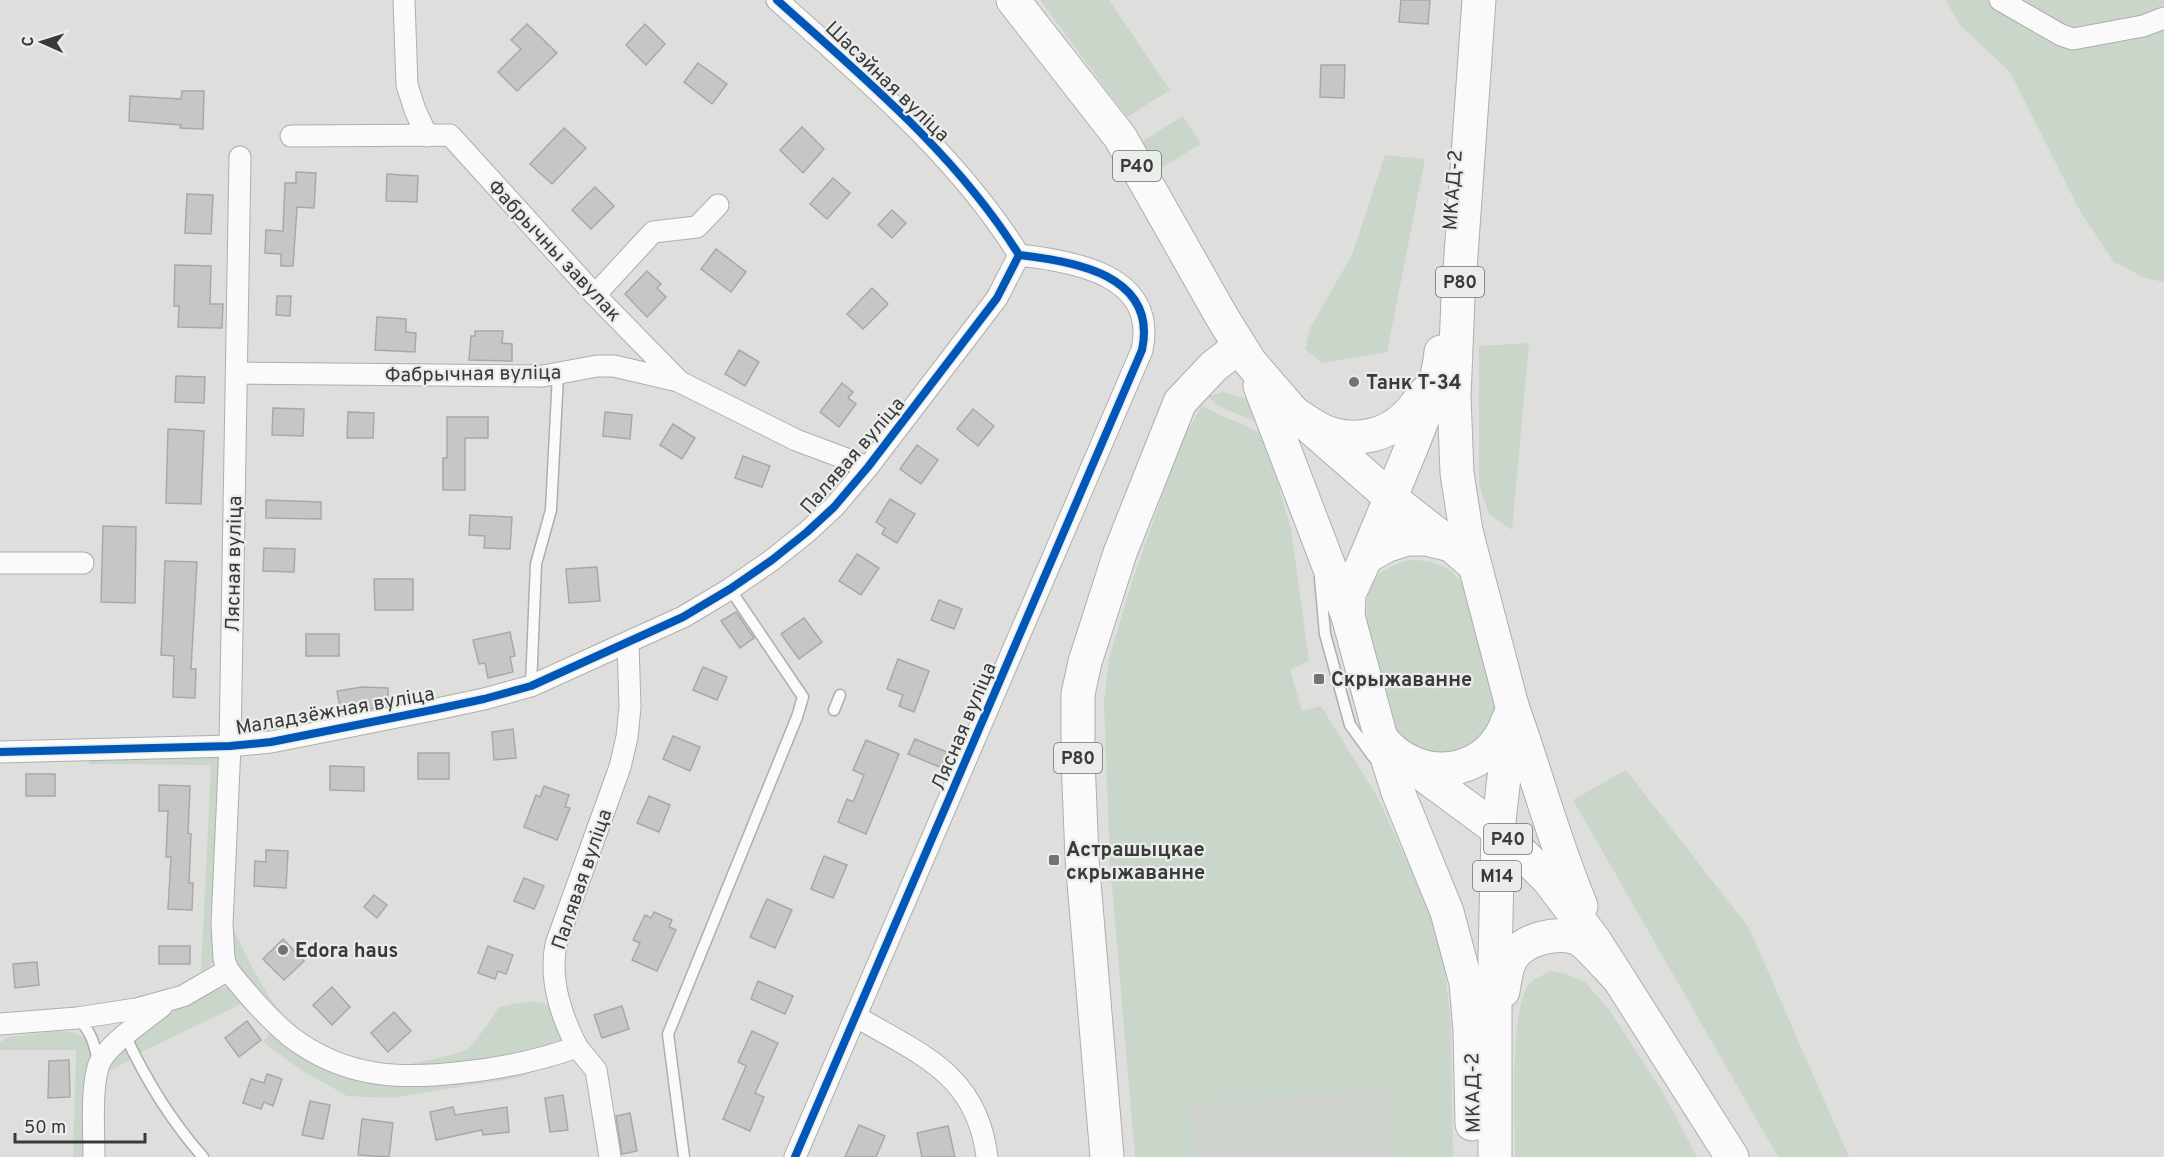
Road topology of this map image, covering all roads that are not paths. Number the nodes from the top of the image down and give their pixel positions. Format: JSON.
{"nodes":[{"id":1,"x":404,"y":0,"type":"edge"},
{"id":2,"x":777,"y":0,"type":"edge"},
{"id":3,"x":1013,"y":0,"type":"edge"},
{"id":4,"x":1465,"y":0,"type":"edge"},
{"id":5,"x":1479,"y":0,"type":"edge"},
{"id":6,"x":2000,"y":0,"type":"edge"},
{"id":7,"x":2164,"y":18,"type":"edge"},
{"id":8,"x":291,"y":136,"type":"dead end"},
{"id":9,"x":427,"y":136,"type":"junction"},
{"id":10,"x":240,"y":157,"type":"dead end"},
{"id":11,"x":718,"y":205,"type":"dead end"},
{"id":12,"x":1019,"y":255,"type":"junction"},
{"id":13,"x":595,"y":295,"type":"junction"},
{"id":14,"x":1250,"y":366,"type":"junction"},
{"id":15,"x":237,"y":373,"type":"junction"},
{"id":16,"x":558,"y":375,"type":"junction"},
{"id":17,"x":1437,"y":379,"type":"junction"},
{"id":18,"x":678,"y":381,"type":"junction"},
{"id":19,"x":1198,"y":382,"type":"junction"},
{"id":20,"x":1294,"y":413,"type":"junction"},
{"id":21,"x":868,"y":467,"type":"junction"},
{"id":22,"x":1391,"y":498,"type":"junction"},
{"id":23,"x":1316,"y":527,"type":"junction"},
{"id":24,"x":1462,"y":554,"type":"junction"},
{"id":25,"x":1366,"y":557,"type":"junction"},
{"id":26,"x":0,"y":563,"type":"edge"},
{"id":27,"x":83,"y":563,"type":"dead end"},
{"id":28,"x":730,"y":589,"type":"junction"},
{"id":29,"x":1348,"y":616,"type":"junction"},
{"id":30,"x":628,"y":643,"type":"junction"},
{"id":31,"x":531,"y":686,"type":"junction"},
{"id":32,"x":840,"y":695,"type":"dead end"},
{"id":33,"x":1512,"y":706,"type":"junction"},
{"id":34,"x":834,"y":710,"type":"dead end"},
{"id":35,"x":230,"y":746,"type":"junction"},
{"id":36,"x":1391,"y":748,"type":"junction"},
{"id":37,"x":0,"y":752,"type":"edge"},
{"id":38,"x":1398,"y":792,"type":"junction"},
{"id":39,"x":1498,"y":830,"type":"junction"},
{"id":40,"x":1595,"y":941,"type":"junction"},
{"id":41,"x":228,"y":970,"type":"junction"},
{"id":42,"x":1619,"y":979,"type":"junction"},
{"id":43,"x":166,"y":1002,"type":"junction"},
{"id":44,"x":857,"y":1017,"type":"junction"},
{"id":45,"x":77,"y":1018,"type":"junction"},
{"id":46,"x":0,"y":1024,"type":"edge"},
{"id":47,"x":125,"y":1035,"type":"junction"},
{"id":48,"x":1482,"y":1038,"type":"junction"},
{"id":49,"x":577,"y":1047,"type":"junction"},
{"id":50,"x":98,"y":1066,"type":"junction"},
{"id":51,"x":94,"y":1157,"type":"edge"},
{"id":52,"x":203,"y":1157,"type":"edge"},
{"id":53,"x":610,"y":1157,"type":"edge"},
{"id":54,"x":684,"y":1157,"type":"edge"},
{"id":55,"x":795,"y":1157,"type":"edge"},
{"id":56,"x":987,"y":1157,"type":"edge"},
{"id":57,"x":1107,"y":1157,"type":"edge"},
{"id":58,"x":1473,"y":1157,"type":"edge"},
{"id":59,"x":1495,"y":1157,"type":"edge"},
{"id":60,"x":1732,"y":1157,"type":"edge"}],
"edges":[{"from":1,"to":9,"type":"street"},
{"from":2,"to":12,"type":"street","name":"Шасэйная вуліца"},
{"from":3,"to":14,"type":"main road","number":"Р40"},
{"from":4,"to":17,"type":"main road","name":"МКАД-2","number":"Р80"},
{"from":5,"to":24,"type":"main road","number":"Р80"},
{"from":6,"to":7,"type":"street"},
{"from":8,"to":9,"type":"street","name":"Фабрычны завулак"},
{"from":9,"to":13,"type":"street","name":"Фабрычны завулак"},
{"from":10,"to":15,"type":"street","name":"Лясная вуліца"},
{"from":11,"to":13,"type":"street"},
{"from":12,"to":21,"type":"street","name":"Палявая вуліца"},
{"from":12,"to":44,"type":"street","name":"Лясная вуліца"},
{"from":13,"to":18,"type":"street","name":"Фабрычны завулак"},
{"from":14,"to":19,"type":"main road","number":"Р80"},
{"from":14,"to":19,"type":"main road"},
{"from":14,"to":20,"type":"main road","number":"Р40"},
{"from":14,"to":23,"type":"main road","number":"Р40"},
{"from":15,"to":16,"type":"street","name":"Фабрычная вуліца"},
{"from":15,"to":35,"type":"street","name":"Лясная вуліца"},
{"from":16,"to":18,"type":"street","name":"Фабрычная вуліца"},
{"from":16,"to":31,"type":"lane"},
{"from":17,"to":20,"type":"main road"},
{"from":17,"to":22,"type":"main road","number":"Р80"},
{"from":18,"to":21,"type":"street","name":"Фабрычная вуліца"},
{"from":19,"to":57,"type":"main road","number":"Р80"},
{"from":20,"to":22,"type":"main road","number":"Р40"},
{"from":21,"to":28,"type":"street","name":"Палявая вуліца"},
{"from":22,"to":24,"type":"main road","number":"Р40"},
{"from":22,"to":25,"type":"main road","number":"Р80"},
{"from":23,"to":29,"type":"main road","number":"Р40"},
{"from":23,"to":38,"type":"lane"},
{"from":24,"to":25,"type":"main road"},
{"from":24,"to":33,"type":"main road","number":"М14"},
{"from":25,"to":29,"type":"main road","number":"М14"},
{"from":26,"to":27,"type":"street"},
{"from":28,"to":30,"type":"street","name":"Палявая вуліца"},
{"from":28,"to":54,"type":"lane"},
{"from":29,"to":36,"type":"main road","number":"М14"},
{"from":30,"to":31,"type":"street","name":"Маладзёжная вуліца"},
{"from":30,"to":49,"type":"street","name":"Палявая вуліца"},
{"from":31,"to":35,"type":"street","name":"Маладзёжная вуліца"},
{"from":32,"to":34,"type":"lane"},
{"from":33,"to":36,"type":"main road"},
{"from":33,"to":39,"type":"main road","number":"М14"},
{"from":33,"to":40,"type":"main road","number":"Р40"},
{"from":35,"to":37,"type":"street","name":"Маладзёжная вуліца"},
{"from":35,"to":41,"type":"street","name":"Лясная вуліца"},
{"from":36,"to":38,"type":"main road","number":"М14"},
{"from":36,"to":39,"type":"main road","number":"Р40"},
{"from":38,"to":48,"type":"main road","number":"М14"},
{"from":39,"to":40,"type":"main road","number":"Р40"},
{"from":39,"to":48,"type":"main road","number":"М14"},
{"from":40,"to":42,"type":"main road","number":"Р40"},
{"from":41,"to":43,"type":"street"},
{"from":41,"to":49,"type":"street"},
{"from":42,"to":48,"type":"main road","number":"Р40"},
{"from":42,"to":60,"type":"main road","number":"Р40"},
{"from":43,"to":45,"type":"street"},
{"from":43,"to":47,"type":"street"},
{"from":44,"to":55,"type":"street","name":"Лясная вуліца"},
{"from":44,"to":56,"type":"street"},
{"from":45,"to":46,"type":"street"},
{"from":45,"to":50,"type":"lane"},
{"from":47,"to":50,"type":"street"},
{"from":47,"to":52,"type":"lane"},
{"from":48,"to":58,"type":"main road","name":"МКАД-2","number":"М14"},
{"from":48,"to":59,"type":"main road","number":"М14"},
{"from":49,"to":53,"type":"street"},
{"from":50,"to":51,"type":"street"}]}
